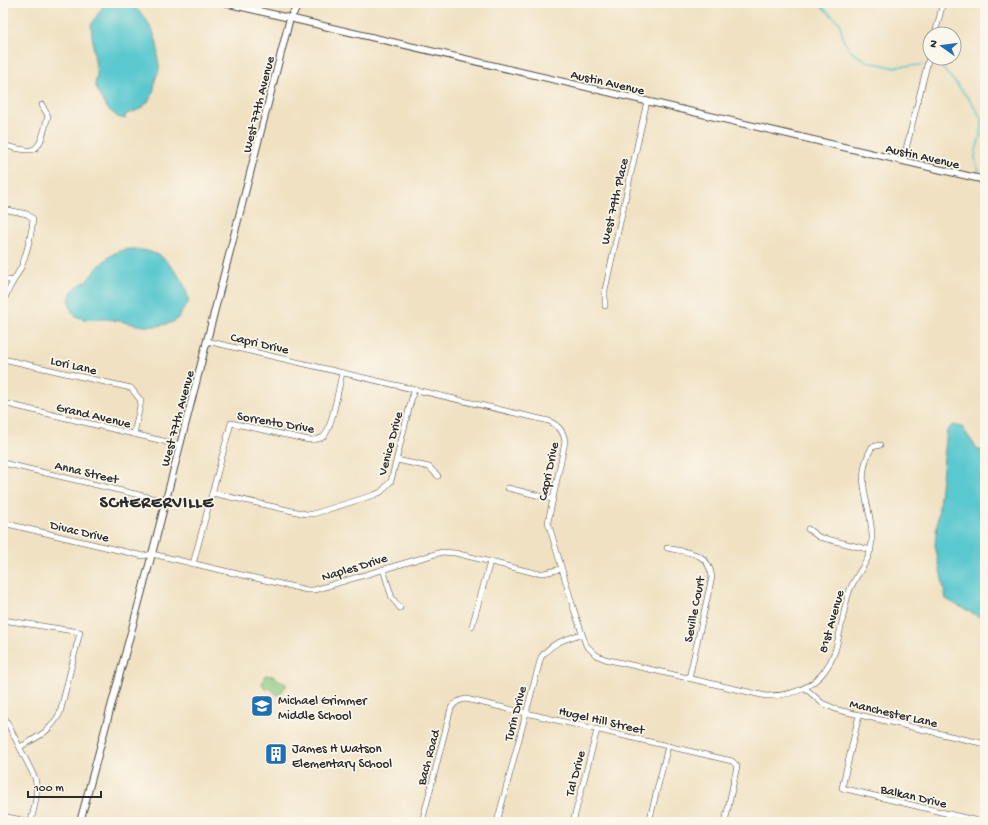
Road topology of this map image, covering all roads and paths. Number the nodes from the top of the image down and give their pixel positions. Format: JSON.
{"nodes":[{"id":1,"x":225,"y":3,"type":"edge"},
{"id":2,"x":298,"y":3,"type":"edge"},
{"id":3,"x":943,"y":3,"type":"edge"},
{"id":4,"x":252,"y":6,"type":"edge"},
{"id":5,"x":290,"y":18,"type":"junction"},
{"id":6,"x":937,"y":26,"type":"edge"},
{"id":7,"x":927,"y":66,"type":"edge"},
{"id":8,"x":647,"y":101,"type":"junction"},
{"id":9,"x":42,"y":105,"type":"dead end"},
{"id":10,"x":3,"y":145,"type":"edge"},
{"id":11,"x":903,"y":161,"type":"junction"},
{"id":12,"x":985,"y":180,"type":"edge"},
{"id":13,"x":3,"y":209,"type":"edge"},
{"id":14,"x":3,"y":279,"type":"edge"},
{"id":15,"x":13,"y":281,"type":"junction"},
{"id":16,"x":3,"y":305,"type":"edge"},
{"id":17,"x":605,"y":306,"type":"dead end"},
{"id":18,"x":207,"y":341,"type":"junction"},
{"id":19,"x":3,"y":359,"type":"edge"},
{"id":20,"x":342,"y":373,"type":"junction"},
{"id":21,"x":414,"y":389,"type":"junction"},
{"id":22,"x":3,"y":403,"type":"edge"},
{"id":23,"x":134,"y":434,"type":"junction"},
{"id":24,"x":180,"y":445,"type":"junction"},
{"id":25,"x":880,"y":445,"type":"dead end"},
{"id":26,"x":397,"y":460,"type":"junction"},
{"id":27,"x":3,"y":463,"type":"edge"},
{"id":28,"x":438,"y":476,"type":"dead end"},
{"id":29,"x":508,"y":488,"type":"dead end"},
{"id":30,"x":212,"y":493,"type":"junction"},
{"id":31,"x":552,"y":499,"type":"junction"},
{"id":32,"x":165,"y":501,"type":"junction"},
{"id":33,"x":3,"y":523,"type":"edge"},
{"id":34,"x":808,"y":530,"type":"dead end"},
{"id":35,"x":667,"y":548,"type":"dead end"},
{"id":36,"x":870,"y":550,"type":"junction"},
{"id":37,"x":152,"y":554,"type":"junction"},
{"id":38,"x":490,"y":562,"type":"junction"},
{"id":39,"x":194,"y":564,"type":"junction"},
{"id":40,"x":383,"y":569,"type":"junction"},
{"id":41,"x":561,"y":569,"type":"junction"},
{"id":42,"x":400,"y":608,"type":"dead end"},
{"id":43,"x":3,"y":620,"type":"edge"},
{"id":44,"x":472,"y":626,"type":"dead end"},
{"id":45,"x":581,"y":634,"type":"junction"},
{"id":46,"x":689,"y":678,"type":"junction"},
{"id":47,"x":805,"y":688,"type":"junction"},
{"id":48,"x":785,"y":694,"type":"joint"},
{"id":49,"x":459,"y":700,"type":"joint"},
{"id":50,"x":525,"y":713,"type":"junction"},
{"id":51,"x":3,"y":714,"type":"edge"},
{"id":52,"x":859,"y":715,"type":"junction"},
{"id":53,"x":597,"y":730,"type":"junction"},
{"id":54,"x":985,"y":744,"type":"edge"},
{"id":55,"x":668,"y":746,"type":"junction"},
{"id":56,"x":20,"y":747,"type":"junction"},
{"id":57,"x":950,"y":814,"type":"junction"},
{"id":58,"x":3,"y":816,"type":"edge"},
{"id":59,"x":30,"y":822,"type":"edge"},
{"id":60,"x":80,"y":822,"type":"edge"},
{"id":61,"x":422,"y":822,"type":"edge"},
{"id":62,"x":496,"y":822,"type":"edge"},
{"id":63,"x":573,"y":822,"type":"edge"},
{"id":64,"x":649,"y":822,"type":"edge"},
{"id":65,"x":725,"y":822,"type":"edge"},
{"id":66,"x":948,"y":822,"type":"edge"},
{"id":67,"x":982,"y":822,"type":"edge"}],
"edges":[{"from":1,"to":4,"type":"street","name":"Austin Avenue"},
{"from":2,"to":5,"type":"street","name":"West 77th Avenue"},
{"from":3,"to":6,"type":"street"},
{"from":4,"to":5,"type":"street","name":"Austin Avenue"},
{"from":5,"to":8,"type":"street","name":"Austin Avenue"},
{"from":5,"to":18,"type":"street","name":"West 77th Avenue"},
{"from":7,"to":11,"type":"street"},
{"from":8,"to":11,"type":"street","name":"Austin Avenue"},
{"from":8,"to":17,"type":"street","name":"West 79th Place"},
{"from":9,"to":10,"type":"street"},
{"from":11,"to":12,"type":"street","name":"Austin Avenue"},
{"from":13,"to":15,"type":"street"},
{"from":14,"to":15,"type":"street"},
{"from":15,"to":16,"type":"street"},
{"from":18,"to":20,"type":"street","name":"Capri Drive"},
{"from":18,"to":24,"type":"street","name":"West 77th Avenue"},
{"from":19,"to":23,"type":"street","name":"Lori Lane"},
{"from":20,"to":21,"type":"street","name":"Capri Drive"},
{"from":20,"to":30,"type":"street","name":"Sorrento Drive"},
{"from":21,"to":26,"type":"street","name":"Venice Drive"},
{"from":21,"to":31,"type":"street","name":"Capri Drive"},
{"from":22,"to":23,"type":"street","name":"Grand Avenue"},
{"from":23,"to":24,"type":"street","name":"Grand Avenue"},
{"from":24,"to":32,"type":"street","name":"West 77th Avenue"},
{"from":25,"to":36,"type":"street","name":"81st Avenue"},
{"from":26,"to":28,"type":"street"},
{"from":26,"to":30,"type":"street","name":"Venice Drive"},
{"from":27,"to":32,"type":"street","name":"Anna Street"},
{"from":29,"to":31,"type":"street"},
{"from":30,"to":39,"type":"street","name":"Sorrento Drive"},
{"from":31,"to":41,"type":"street","name":"Capri Drive"},
{"from":32,"to":37,"type":"street","name":"West 77th Avenue"},
{"from":33,"to":37,"type":"street","name":"Divac Drive"},
{"from":34,"to":36,"type":"street"},
{"from":35,"to":46,"type":"street","name":"Seville Court"},
{"from":36,"to":47,"type":"street","name":"81st Avenue"},
{"from":37,"to":39,"type":"street","name":"Naples Drive"},
{"from":37,"to":60,"type":"street","name":"West 77th Avenue"},
{"from":38,"to":40,"type":"street","name":"Naples Drive"},
{"from":38,"to":41,"type":"street","name":"Naples Drive"},
{"from":38,"to":44,"type":"street"},
{"from":39,"to":40,"type":"street","name":"Naples Drive"},
{"from":40,"to":42,"type":"street"},
{"from":41,"to":45,"type":"street","name":"Capri Drive"},
{"from":43,"to":56,"type":"street"},
{"from":45,"to":46,"type":"street","name":"Capri Drive"},
{"from":45,"to":50,"type":"street","name":"Turin Drive"},
{"from":46,"to":48,"type":"street","name":"Capri Drive"},
{"from":47,"to":48,"type":"street","name":"81st Avenue"},
{"from":47,"to":52,"type":"street","name":"Manchester Lane"},
{"from":49,"to":50,"type":"street","name":"Hugel Hill Street"},
{"from":49,"to":61,"type":"street","name":"Bach Road"},
{"from":50,"to":53,"type":"street","name":"Hugel Hill Street"},
{"from":50,"to":62,"type":"street","name":"Turin Drive"},
{"from":51,"to":56,"type":"street"},
{"from":52,"to":54,"type":"street","name":"Manchester Lane"},
{"from":52,"to":57,"type":"street","name":"Balkan Drive"},
{"from":53,"to":55,"type":"street","name":"Hugel Hill Street"},
{"from":53,"to":63,"type":"street","name":"Tal Drive"},
{"from":55,"to":64,"type":"street"},
{"from":55,"to":65,"type":"street","name":"Hugel Hill Street"},
{"from":56,"to":59,"type":"street"},
{"from":57,"to":66,"type":"street"},
{"from":57,"to":67,"type":"street","name":"Balkan Drive"},
{"from":58,"to":59,"type":"street"}]}
